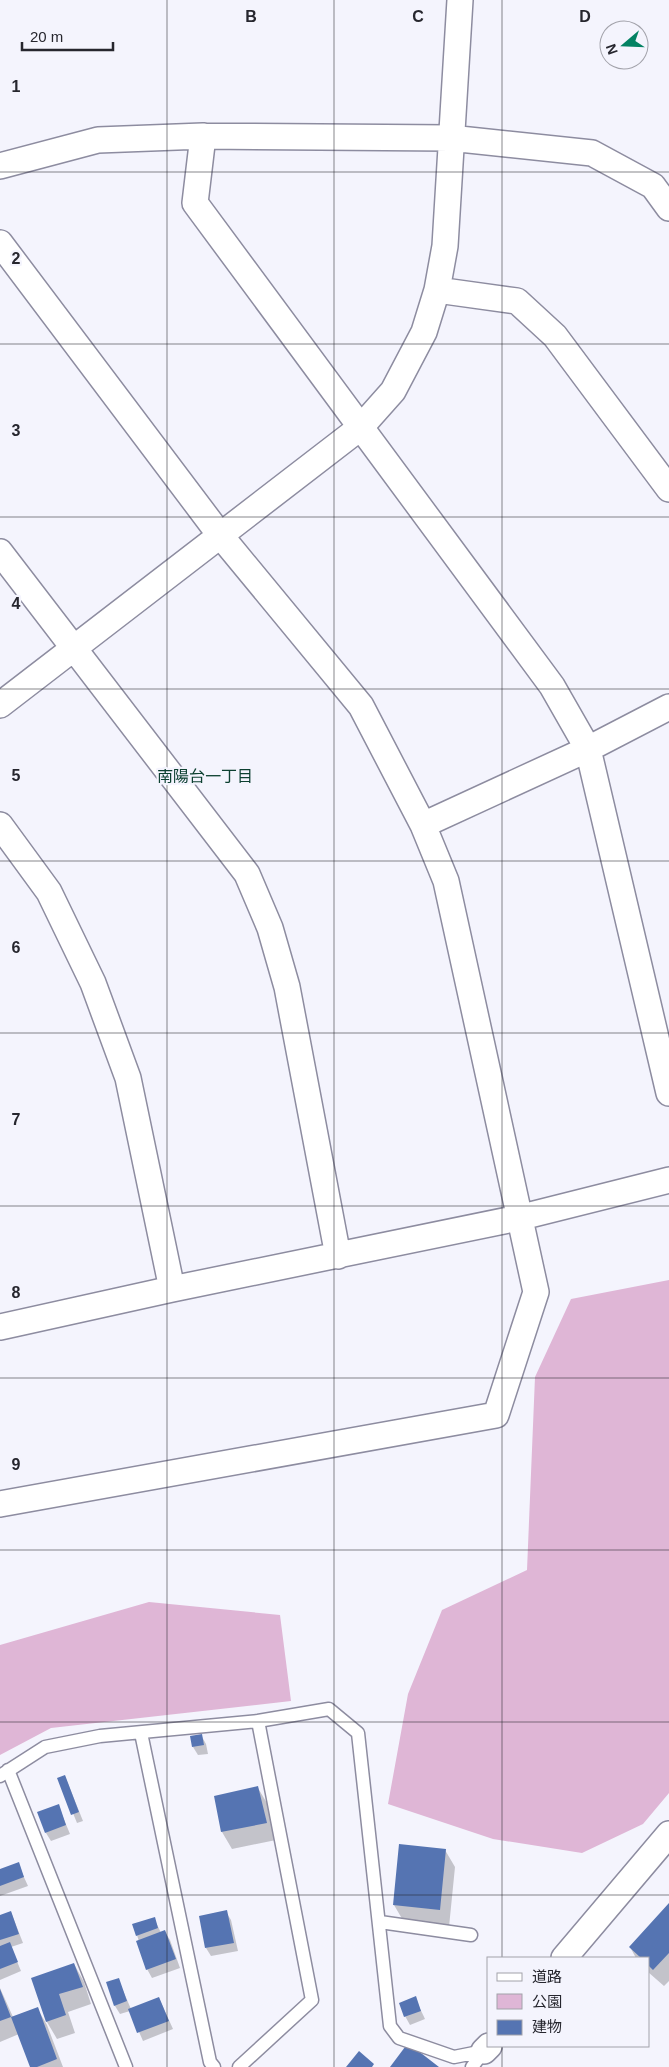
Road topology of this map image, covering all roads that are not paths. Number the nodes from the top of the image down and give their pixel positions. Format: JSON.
{"nodes":[{"id":1,"x":460,"y":0,"type":"edge"},
{"id":2,"x":203,"y":136,"type":"junction"},
{"id":3,"x":450,"y":138,"type":"junction"},
{"id":4,"x":0,"y":166,"type":"edge"},
{"id":5,"x":669,"y":208,"type":"edge"},
{"id":6,"x":0,"y":243,"type":"edge"},
{"id":7,"x":436,"y":290,"type":"junction"},
{"id":8,"x":361,"y":427,"type":"junction"},
{"id":9,"x":669,"y":489,"type":"edge"},
{"id":10,"x":220,"y":535,"type":"junction"},
{"id":11,"x":0,"y":552,"type":"edge"},
{"id":12,"x":73,"y":648,"type":"junction"},
{"id":13,"x":0,"y":705,"type":"edge"},
{"id":14,"x":669,"y":707,"type":"edge"},
{"id":15,"x":588,"y":749,"type":"junction"},
{"id":16,"x":0,"y":825,"type":"edge"},
{"id":17,"x":423,"y":825,"type":"junction"},
{"id":18,"x":669,"y":1093,"type":"edge"},
{"id":19,"x":669,"y":1180,"type":"edge"},
{"id":20,"x":518,"y":1218,"type":"junction"},
{"id":21,"x":338,"y":1256,"type":"junction"},
{"id":22,"x":172,"y":1289,"type":"junction"},
{"id":23,"x":0,"y":1327,"type":"edge"},
{"id":24,"x":0,"y":1504,"type":"edge"},
{"id":25,"x":258,"y":1721,"type":"junction"},
{"id":26,"x":141,"y":1734,"type":"junction"},
{"id":27,"x":4,"y":1773,"type":"edge"},
{"id":28,"x":669,"y":1834,"type":"edge"},
{"id":29,"x":380,"y":1922,"type":"junction"},
{"id":30,"x":471,"y":1935,"type":"dead end"},
{"id":31,"x":565,"y":1957,"type":"edge"},
{"id":32,"x":482,"y":2055,"type":"edge"},
{"id":33,"x":126,"y":2067,"type":"edge"},
{"id":34,"x":214,"y":2067,"type":"edge"},
{"id":35,"x":239,"y":2067,"type":"edge"}],
"edges":[{"from":1,"to":3,"type":"street"},
{"from":2,"to":3,"type":"street"},
{"from":2,"to":4,"type":"street"},
{"from":2,"to":8,"type":"street"},
{"from":3,"to":5,"type":"street"},
{"from":3,"to":7,"type":"street"},
{"from":6,"to":10,"type":"street"},
{"from":7,"to":8,"type":"street"},
{"from":7,"to":9,"type":"street"},
{"from":8,"to":10,"type":"street"},
{"from":8,"to":15,"type":"street"},
{"from":10,"to":12,"type":"street"},
{"from":10,"to":17,"type":"street"},
{"from":11,"to":12,"type":"street"},
{"from":12,"to":13,"type":"street"},
{"from":12,"to":21,"type":"street"},
{"from":14,"to":15,"type":"street"},
{"from":15,"to":17,"type":"street"},
{"from":15,"to":18,"type":"street"},
{"from":16,"to":22,"type":"street"},
{"from":17,"to":20,"type":"street"},
{"from":19,"to":20,"type":"street"},
{"from":20,"to":21,"type":"street"},
{"from":20,"to":24,"type":"street"},
{"from":21,"to":22,"type":"street"},
{"from":22,"to":23,"type":"street"},
{"from":25,"to":26,"type":"lane"},
{"from":25,"to":29,"type":"lane"},
{"from":25,"to":35,"type":"lane"},
{"from":26,"to":27,"type":"lane"},
{"from":26,"to":34,"type":"lane"},
{"from":27,"to":33,"type":"lane"},
{"from":28,"to":31,"type":"street"},
{"from":29,"to":30,"type":"lane"},
{"from":29,"to":32,"type":"lane"}]}
